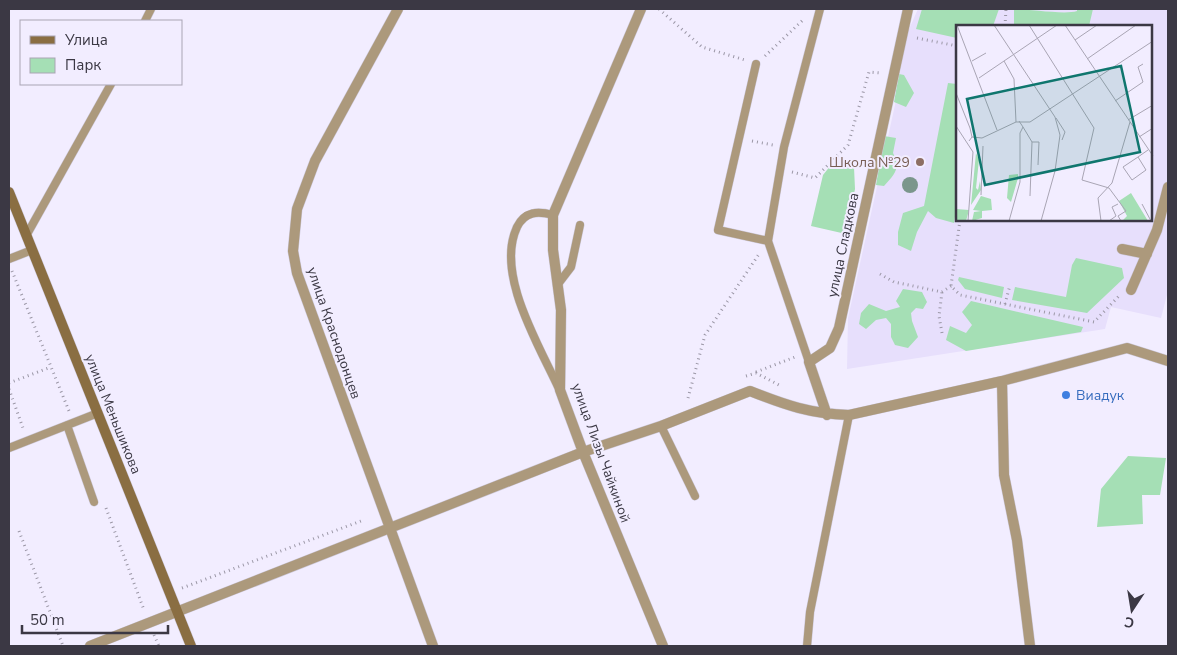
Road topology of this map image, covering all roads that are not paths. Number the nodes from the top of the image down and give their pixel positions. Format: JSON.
{"nodes":[{"id":1,"x":398,"y":9,"type":"edge"},
{"id":2,"x":640,"y":9,"type":"edge"},
{"id":3,"x":820,"y":9,"type":"edge"},
{"id":4,"x":908,"y":9,"type":"edge"},
{"id":5,"x":756,"y":64,"type":"road end"},
{"id":6,"x":110,"y":85,"type":"edge"},
{"id":7,"x":1168,"y":187,"type":"edge"},
{"id":8,"x":9,"y":192,"type":"edge"},
{"id":9,"x":553,"y":215,"type":"junction"},
{"id":10,"x":580,"y":226,"type":"dead end"},
{"id":11,"x":26,"y":236,"type":"junction"},
{"id":12,"x":768,"y":242,"type":"junction"},
{"id":13,"x":1122,"y":249,"type":"dead end"},
{"id":14,"x":32,"y":250,"type":"junction"},
{"id":15,"x":1147,"y":254,"type":"junction"},
{"id":16,"x":9,"y":259,"type":"edge"},
{"id":17,"x":558,"y":284,"type":"junction"},
{"id":18,"x":1131,"y":290,"type":"road end"},
{"id":19,"x":1168,"y":361,"type":"edge"},
{"id":20,"x":809,"y":362,"type":"junction"},
{"id":21,"x":1002,"y":382,"type":"junction"},
{"id":22,"x":560,"y":390,"type":"junction"},
{"id":23,"x":98,"y":413,"type":"junction"},
{"id":24,"x":827,"y":414,"type":"junction"},
{"id":25,"x":849,"y":414,"type":"junction"},
{"id":26,"x":67,"y":425,"type":"junction"},
{"id":27,"x":661,"y":426,"type":"junction"},
{"id":28,"x":9,"y":448,"type":"edge"},
{"id":29,"x":583,"y":452,"type":"junction"},
{"id":30,"x":695,"y":496,"type":"dead end"},
{"id":31,"x":94,"y":502,"type":"dead end"},
{"id":32,"x":388,"y":528,"type":"junction"},
{"id":33,"x":177,"y":611,"type":"junction"},
{"id":34,"x":90,"y":646,"type":"edge"},
{"id":35,"x":191,"y":646,"type":"edge"},
{"id":36,"x":433,"y":646,"type":"edge"},
{"id":37,"x":663,"y":646,"type":"edge"},
{"id":38,"x":807,"y":646,"type":"edge"},
{"id":39,"x":1030,"y":646,"type":"edge"}],
"edges":[{"from":1,"to":32,"type":"street","name":"улица Краснодонцев"},
{"from":2,"to":9,"type":"street","name":"улица Лизы Чайкиной"},
{"from":3,"to":12,"type":"lane"},
{"from":4,"to":20,"type":"street","name":"улица Сладкова"},
{"from":5,"to":12,"type":"lane"},
{"from":6,"to":11,"type":"lane"},
{"from":7,"to":15,"type":"street"},
{"from":8,"to":11,"type":"street","name":"улица Меньшикова"},
{"from":9,"to":17,"type":"street","name":"улица Лизы Чайкиной"},
{"from":9,"to":22,"type":"lane"},
{"from":10,"to":17,"type":"lane"},
{"from":11,"to":14,"type":"street","name":"улица Меньшикова"},
{"from":12,"to":20,"type":"lane"},
{"from":13,"to":15,"type":"street"},
{"from":14,"to":16,"type":"lane"},
{"from":14,"to":23,"type":"street","name":"улица Меньшикова"},
{"from":15,"to":18,"type":"street"},
{"from":17,"to":22,"type":"street","name":"улица Лизы Чайкиной"},
{"from":19,"to":21,"type":"street"},
{"from":20,"to":24,"type":"street"},
{"from":21,"to":25,"type":"street"},
{"from":21,"to":39,"type":"street"},
{"from":22,"to":29,"type":"street","name":"улица Лизы Чайкиной"},
{"from":23,"to":26,"type":"lane"},
{"from":23,"to":33,"type":"street","name":"улица Меньшикова"},
{"from":24,"to":25,"type":"street"},
{"from":24,"to":27,"type":"street"},
{"from":25,"to":38,"type":"lane"},
{"from":26,"to":28,"type":"lane"},
{"from":26,"to":31,"type":"lane"},
{"from":27,"to":29,"type":"street"},
{"from":27,"to":30,"type":"lane"},
{"from":29,"to":32,"type":"street"},
{"from":29,"to":37,"type":"street","name":"улица Лизы Чайкиной"},
{"from":32,"to":33,"type":"street"},
{"from":32,"to":36,"type":"street","name":"улица Краснодонцев"},
{"from":33,"to":34,"type":"street"},
{"from":33,"to":35,"type":"street","name":"улица Меньшикова"}]}
